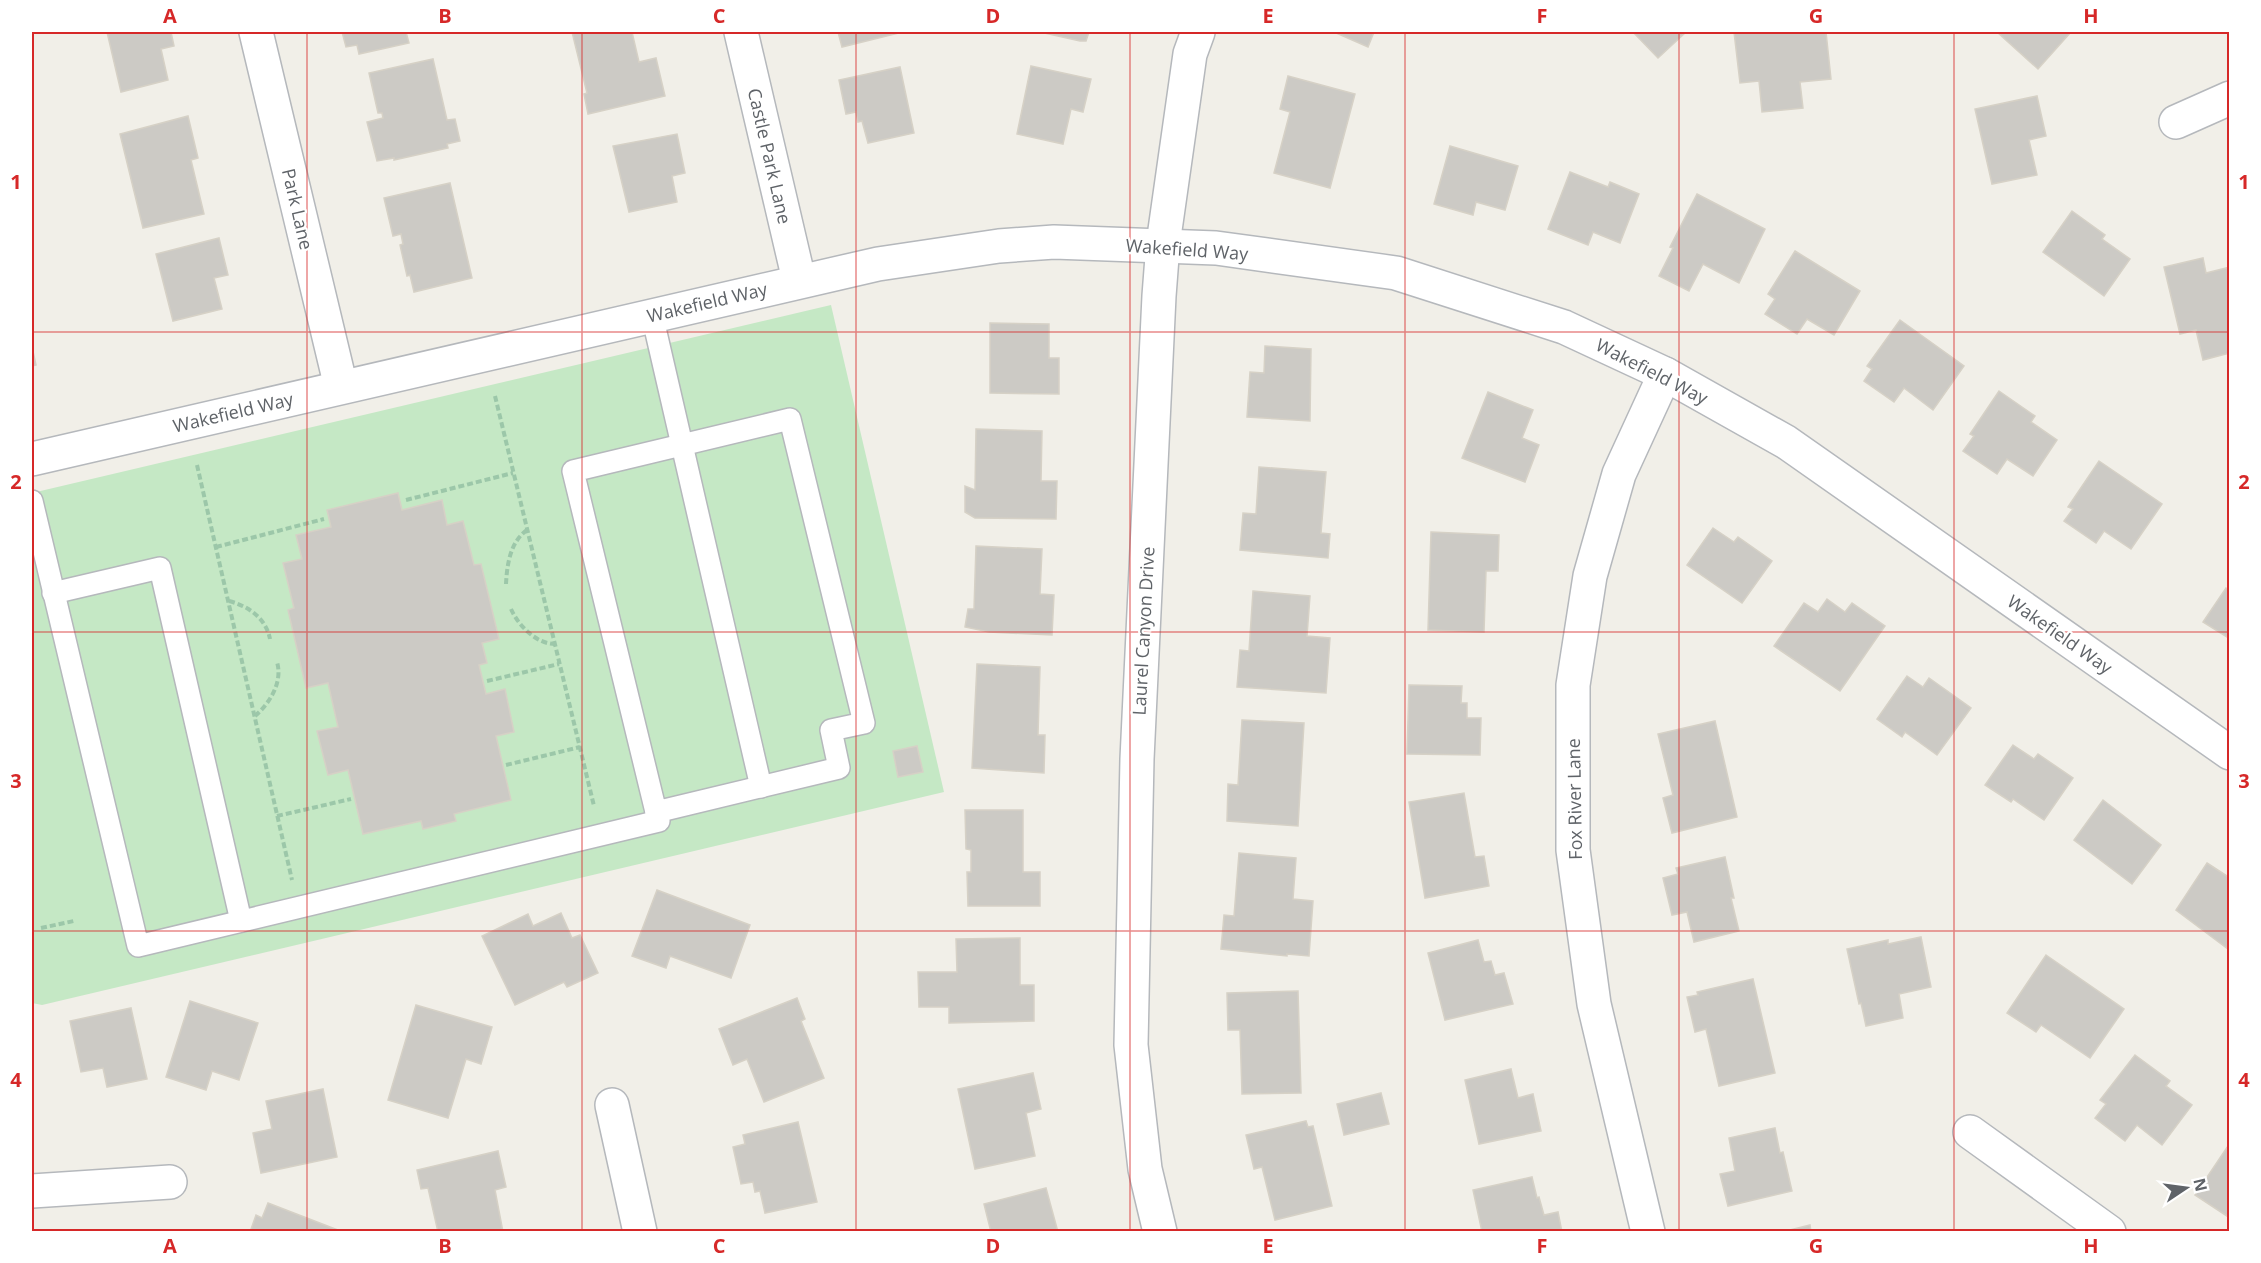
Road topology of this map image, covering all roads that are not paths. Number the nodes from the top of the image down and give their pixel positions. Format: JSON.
{"nodes":[{"id":1,"x":256,"y":32,"type":"edge"},
{"id":2,"x":741,"y":32,"type":"edge"},
{"id":3,"x":1198,"y":32,"type":"edge"},
{"id":4,"x":2229,"y":98,"type":"edge"},
{"id":5,"x":2176,"y":122,"type":"dead end"},
{"id":6,"x":1163,"y":244,"type":"junction"},
{"id":7,"x":799,"y":280,"type":"junction"},
{"id":8,"x":652,"y":315,"type":"junction"},
{"id":9,"x":1665,"y":374,"type":"junction"},
{"id":10,"x":341,"y":387,"type":"junction"},
{"id":11,"x":682,"y":445,"type":"junction"},
{"id":12,"x":32,"y":459,"type":"edge"},
{"id":13,"x":32,"y":501,"type":"edge"},
{"id":14,"x":53,"y":593,"type":"junction"},
{"id":15,"x":2229,"y":753,"type":"edge"},
{"id":16,"x":761,"y":787,"type":"junction"},
{"id":17,"x":656,"y":813,"type":"junction"},
{"id":18,"x":240,"y":921,"type":"junction"},
{"id":19,"x":612,"y":1105,"type":"dead end"},
{"id":20,"x":1970,"y":1132,"type":"dead end"},
{"id":21,"x":170,"y":1182,"type":"dead end"},
{"id":22,"x":32,"y":1191,"type":"edge"},
{"id":23,"x":640,"y":1232,"type":"edge"},
{"id":24,"x":1160,"y":1232,"type":"edge"},
{"id":25,"x":1648,"y":1232,"type":"edge"},
{"id":26,"x":2109,"y":1232,"type":"edge"}],
"edges":[{"from":1,"to":10,"type":"street","name":"Park Lane"},
{"from":2,"to":7,"type":"street","name":"Castle Park Lane"},
{"from":3,"to":6,"type":"street","name":"Laurel Canyon Drive"},
{"from":4,"to":5,"type":"street"},
{"from":6,"to":7,"type":"street","name":"Wakefield Way"},
{"from":6,"to":9,"type":"street","name":"Wakefield Way"},
{"from":6,"to":24,"type":"street","name":"Laurel Canyon Drive"},
{"from":7,"to":8,"type":"street","name":"Wakefield Way"},
{"from":8,"to":10,"type":"street","name":"Wakefield Way"},
{"from":8,"to":11,"type":"lane"},
{"from":9,"to":15,"type":"street","name":"Wakefield Way"},
{"from":9,"to":25,"type":"street","name":"Fox River Lane"},
{"from":10,"to":12,"type":"street","name":"Wakefield Way"},
{"from":11,"to":16,"type":"lane"},
{"from":11,"to":16,"type":"lane"},
{"from":11,"to":17,"type":"lane"},
{"from":13,"to":14,"type":"lane"},
{"from":14,"to":18,"type":"lane"},
{"from":14,"to":18,"type":"lane"},
{"from":16,"to":17,"type":"lane"},
{"from":17,"to":18,"type":"lane"},
{"from":19,"to":23,"type":"street"},
{"from":20,"to":26,"type":"street"},
{"from":21,"to":22,"type":"street"}]}
